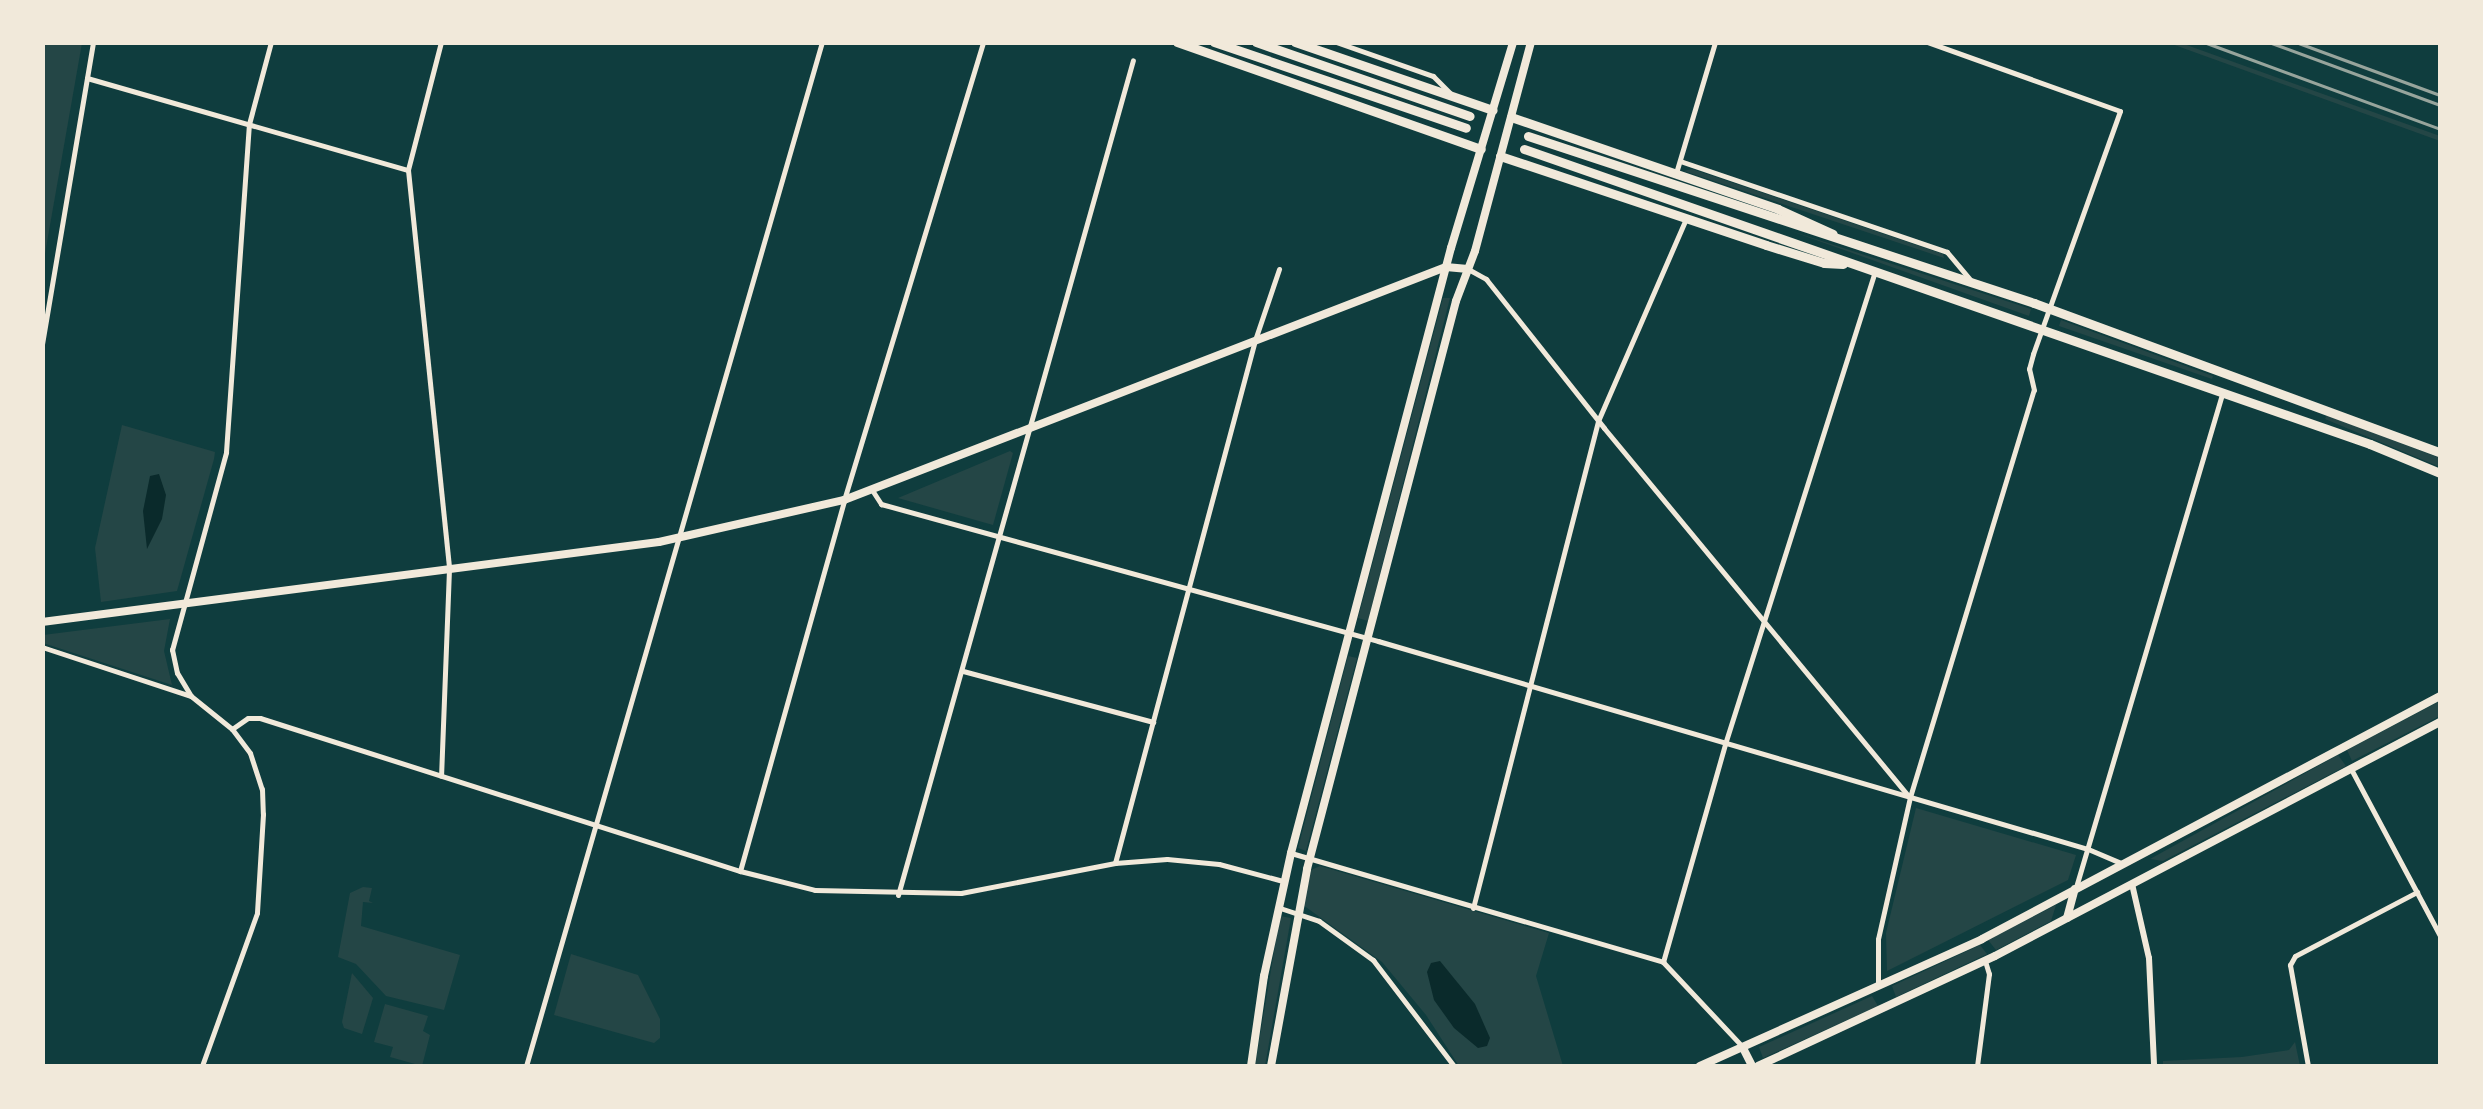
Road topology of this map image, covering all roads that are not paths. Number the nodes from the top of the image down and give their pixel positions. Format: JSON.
{"nodes":[{"id":1,"x":93,"y":42,"type":"edge"},
{"id":2,"x":271,"y":42,"type":"edge"},
{"id":3,"x":441,"y":42,"type":"edge"},
{"id":4,"x":822,"y":42,"type":"edge"},
{"id":5,"x":982,"y":42,"type":"edge"},
{"id":6,"x":1177,"y":42,"type":"edge"},
{"id":7,"x":1214,"y":42,"type":"edge"},
{"id":8,"x":1256,"y":42,"type":"edge"},
{"id":9,"x":1295,"y":42,"type":"edge"},
{"id":10,"x":1336,"y":42,"type":"edge"},
{"id":11,"x":1512,"y":42,"type":"edge"},
{"id":12,"x":1531,"y":42,"type":"edge"},
{"id":13,"x":1714,"y":42,"type":"edge"},
{"id":14,"x":1927,"y":42,"type":"edge"},
{"id":15,"x":1133,"y":60,"type":"dead end"},
{"id":16,"x":87,"y":78,"type":"junction"},
{"id":17,"x":1455,"y":98,"type":"junction"},
{"id":18,"x":1492,"y":110,"type":"junction"},
{"id":19,"x":1470,"y":116,"type":"dead end"},
{"id":20,"x":1511,"y":117,"type":"junction"},
{"id":21,"x":249,"y":124,"type":"junction"},
{"id":22,"x":1466,"y":128,"type":"dead end"},
{"id":23,"x":1528,"y":136,"type":"dead end"},
{"id":24,"x":1524,"y":148,"type":"dead end"},
{"id":25,"x":1480,"y":149,"type":"junction"},
{"id":26,"x":1500,"y":156,"type":"junction"},
{"id":27,"x":1680,"y":161,"type":"junction"},
{"id":28,"x":408,"y":170,"type":"junction"},
{"id":29,"x":1676,"y":173,"type":"junction"},
{"id":30,"x":1686,"y":219,"type":"junction"},
{"id":31,"x":1844,"y":240,"type":"junction"},
{"id":32,"x":1846,"y":264,"type":"junction"},
{"id":33,"x":1446,"y":267,"type":"junction"},
{"id":34,"x":1279,"y":269,"type":"dead end"},
{"id":35,"x":1468,"y":269,"type":"junction"},
{"id":36,"x":1874,"y":274,"type":"junction"},
{"id":37,"x":1974,"y":283,"type":"junction"},
{"id":38,"x":2050,"y":308,"type":"junction"},
{"id":39,"x":2041,"y":331,"type":"junction"},
{"id":40,"x":1255,"y":340,"type":"junction"},
{"id":41,"x":42,"y":344,"type":"edge"},
{"id":42,"x":2223,"y":392,"type":"junction"},
{"id":43,"x":2320,"y":407,"type":"junction"},
{"id":44,"x":1598,"y":421,"type":"junction"},
{"id":45,"x":2314,"y":425,"type":"junction"},
{"id":46,"x":1028,"y":428,"type":"junction"},
{"id":47,"x":2440,"y":452,"type":"edge"},
{"id":48,"x":2440,"y":473,"type":"edge"},
{"id":49,"x":872,"y":490,"type":"junction"},
{"id":50,"x":844,"y":500,"type":"junction"},
{"id":51,"x":999,"y":536,"type":"junction"},
{"id":52,"x":676,"y":539,"type":"junction"},
{"id":53,"x":449,"y":569,"type":"junction"},
{"id":54,"x":1189,"y":589,"type":"junction"},
{"id":55,"x":185,"y":603,"type":"junction"},
{"id":56,"x":42,"y":622,"type":"edge"},
{"id":57,"x":1764,"y":622,"type":"junction"},
{"id":58,"x":1349,"y":633,"type":"junction"},
{"id":59,"x":1368,"y":638,"type":"junction"},
{"id":60,"x":42,"y":647,"type":"edge"},
{"id":61,"x":961,"y":671,"type":"junction"},
{"id":62,"x":1530,"y":688,"type":"junction"},
{"id":63,"x":191,"y":696,"type":"junction"},
{"id":64,"x":2440,"y":696,"type":"edge"},
{"id":65,"x":1153,"y":722,"type":"junction"},
{"id":66,"x":2440,"y":722,"type":"edge"},
{"id":67,"x":232,"y":729,"type":"junction"},
{"id":68,"x":1726,"y":744,"type":"junction"},
{"id":69,"x":2340,"y":748,"type":"junction"},
{"id":70,"x":2351,"y":769,"type":"junction"},
{"id":71,"x":441,"y":776,"type":"junction"},
{"id":72,"x":1910,"y":797,"type":"junction"},
{"id":73,"x":596,"y":824,"type":"junction"},
{"id":74,"x":2088,"y":849,"type":"junction"},
{"id":75,"x":1291,"y":853,"type":"junction"},
{"id":76,"x":1310,"y":859,"type":"junction"},
{"id":77,"x":1115,"y":862,"type":"junction"},
{"id":78,"x":2124,"y":864,"type":"junction"},
{"id":79,"x":740,"y":870,"type":"junction"},
{"id":80,"x":1285,"y":881,"type":"junction"},
{"id":81,"x":2132,"y":884,"type":"junction"},
{"id":82,"x":2075,"y":890,"type":"junction"},
{"id":83,"x":2417,"y":892,"type":"junction"},
{"id":84,"x":898,"y":895,"type":"junction"},
{"id":85,"x":1278,"y":907,"type":"junction"},
{"id":86,"x":1473,"y":908,"type":"junction"},
{"id":87,"x":1297,"y":912,"type":"junction"},
{"id":88,"x":2068,"y":918,"type":"junction"},
{"id":89,"x":2440,"y":936,"type":"edge"},
{"id":90,"x":1984,"y":961,"type":"junction"},
{"id":91,"x":1663,"y":962,"type":"junction"},
{"id":92,"x":1878,"y":987,"type":"junction"},
{"id":93,"x":1886,"y":1007,"type":"junction"},
{"id":94,"x":1743,"y":1048,"type":"junction"},
{"id":95,"x":202,"y":1066,"type":"edge"},
{"id":96,"x":526,"y":1066,"type":"edge"},
{"id":97,"x":1250,"y":1066,"type":"edge"},
{"id":98,"x":1271,"y":1066,"type":"edge"},
{"id":99,"x":1454,"y":1066,"type":"edge"},
{"id":100,"x":1700,"y":1066,"type":"edge"},
{"id":101,"x":1755,"y":1066,"type":"edge"},
{"id":102,"x":1977,"y":1066,"type":"edge"},
{"id":103,"x":2154,"y":1066,"type":"edge"},
{"id":104,"x":2308,"y":1066,"type":"edge"}],
"edges":[{"from":1,"to":16,"type":"street"},
{"from":2,"to":21,"type":"street"},
{"from":3,"to":28,"type":"street"},
{"from":4,"to":52,"type":"street"},
{"from":5,"to":50,"type":"street"},
{"from":6,"to":25,"type":"main road"},
{"from":7,"to":22,"type":"main road"},
{"from":8,"to":19,"type":"main road"},
{"from":9,"to":17,"type":"main road"},
{"from":10,"to":17,"type":"street"},
{"from":11,"to":18,"type":"main road"},
{"from":12,"to":20,"type":"main road"},
{"from":13,"to":27,"type":"street"},
{"from":14,"to":38,"type":"street"},
{"from":15,"to":46,"type":"street"},
{"from":16,"to":21,"type":"street"},
{"from":16,"to":41,"type":"street"},
{"from":17,"to":18,"type":"main road"},
{"from":18,"to":20,"type":"main road"},
{"from":18,"to":25,"type":"main road"},
{"from":20,"to":26,"type":"main road"},
{"from":20,"to":29,"type":"main road"},
{"from":21,"to":28,"type":"street"},
{"from":21,"to":55,"type":"street"},
{"from":23,"to":31,"type":"main road"},
{"from":24,"to":32,"type":"main road"},
{"from":25,"to":26,"type":"main road"},
{"from":25,"to":33,"type":"main road"},
{"from":26,"to":30,"type":"main road"},
{"from":26,"to":35,"type":"main road"},
{"from":27,"to":29,"type":"street"},
{"from":27,"to":37,"type":"street"},
{"from":28,"to":53,"type":"street"},
{"from":29,"to":31,"type":"main road"},
{"from":30,"to":32,"type":"main road"},
{"from":30,"to":44,"type":"street"},
{"from":31,"to":37,"type":"main road"},
{"from":32,"to":36,"type":"main road"},
{"from":33,"to":35,"type":"main road"},
{"from":33,"to":40,"type":"main road"},
{"from":33,"to":58,"type":"main road"},
{"from":34,"to":40,"type":"street"},
{"from":35,"to":44,"type":"street"},
{"from":35,"to":59,"type":"main road"},
{"from":36,"to":39,"type":"main road"},
{"from":36,"to":57,"type":"street"},
{"from":37,"to":38,"type":"main road"},
{"from":38,"to":39,"type":"street"},
{"from":38,"to":43,"type":"main road"},
{"from":39,"to":42,"type":"main road"},
{"from":39,"to":72,"type":"street"},
{"from":40,"to":46,"type":"main road"},
{"from":40,"to":54,"type":"street"},
{"from":42,"to":45,"type":"main road"},
{"from":42,"to":74,"type":"street"},
{"from":43,"to":45,"type":"main road"},
{"from":43,"to":47,"type":"main road"},
{"from":44,"to":57,"type":"street"},
{"from":44,"to":62,"type":"street"},
{"from":45,"to":48,"type":"main road"},
{"from":46,"to":49,"type":"main road"},
{"from":46,"to":51,"type":"street"},
{"from":49,"to":50,"type":"main road"},
{"from":49,"to":51,"type":"street"},
{"from":50,"to":52,"type":"main road"},
{"from":50,"to":79,"type":"street"},
{"from":51,"to":54,"type":"street"},
{"from":51,"to":61,"type":"street"},
{"from":52,"to":53,"type":"main road"},
{"from":52,"to":73,"type":"street"},
{"from":53,"to":55,"type":"main road"},
{"from":53,"to":71,"type":"street"},
{"from":54,"to":58,"type":"street"},
{"from":54,"to":65,"type":"street"},
{"from":55,"to":56,"type":"main road"},
{"from":55,"to":63,"type":"street"},
{"from":57,"to":68,"type":"street"},
{"from":57,"to":72,"type":"street"},
{"from":58,"to":59,"type":"street"},
{"from":58,"to":75,"type":"main road"},
{"from":59,"to":62,"type":"street"},
{"from":59,"to":76,"type":"main road"},
{"from":60,"to":63,"type":"street"},
{"from":61,"to":65,"type":"street"},
{"from":61,"to":84,"type":"street"},
{"from":62,"to":68,"type":"street"},
{"from":62,"to":86,"type":"street"},
{"from":63,"to":67,"type":"street"},
{"from":64,"to":69,"type":"main road"},
{"from":65,"to":77,"type":"street"},
{"from":66,"to":70,"type":"main road"},
{"from":67,"to":71,"type":"street"},
{"from":67,"to":95,"type":"street"},
{"from":68,"to":72,"type":"street"},
{"from":68,"to":91,"type":"street"},
{"from":69,"to":70,"type":"main road"},
{"from":69,"to":78,"type":"main road"},
{"from":70,"to":81,"type":"main road"},
{"from":70,"to":83,"type":"street"},
{"from":71,"to":73,"type":"street"},
{"from":72,"to":74,"type":"street"},
{"from":72,"to":92,"type":"street"},
{"from":73,"to":79,"type":"street"},
{"from":73,"to":96,"type":"street"},
{"from":74,"to":78,"type":"street"},
{"from":74,"to":82,"type":"street"},
{"from":75,"to":76,"type":"street"},
{"from":75,"to":80,"type":"main road"},
{"from":76,"to":86,"type":"street"},
{"from":76,"to":87,"type":"main road"},
{"from":77,"to":80,"type":"street"},
{"from":77,"to":84,"type":"street"},
{"from":78,"to":81,"type":"main road"},
{"from":78,"to":82,"type":"main road"},
{"from":79,"to":84,"type":"street"},
{"from":80,"to":85,"type":"main road"},
{"from":81,"to":88,"type":"main road"},
{"from":81,"to":103,"type":"street"},
{"from":82,"to":88,"type":"main road"},
{"from":82,"to":92,"type":"main road"},
{"from":83,"to":89,"type":"street"},
{"from":83,"to":104,"type":"street"},
{"from":85,"to":87,"type":"street"},
{"from":85,"to":97,"type":"main road"},
{"from":86,"to":91,"type":"street"},
{"from":87,"to":98,"type":"main road"},
{"from":87,"to":99,"type":"street"},
{"from":88,"to":90,"type":"main road"},
{"from":90,"to":93,"type":"main road"},
{"from":90,"to":102,"type":"street"},
{"from":91,"to":94,"type":"street"},
{"from":92,"to":93,"type":"main road"},
{"from":92,"to":94,"type":"main road"},
{"from":93,"to":101,"type":"main road"},
{"from":94,"to":100,"type":"main road"},
{"from":94,"to":101,"type":"main road"}]}
